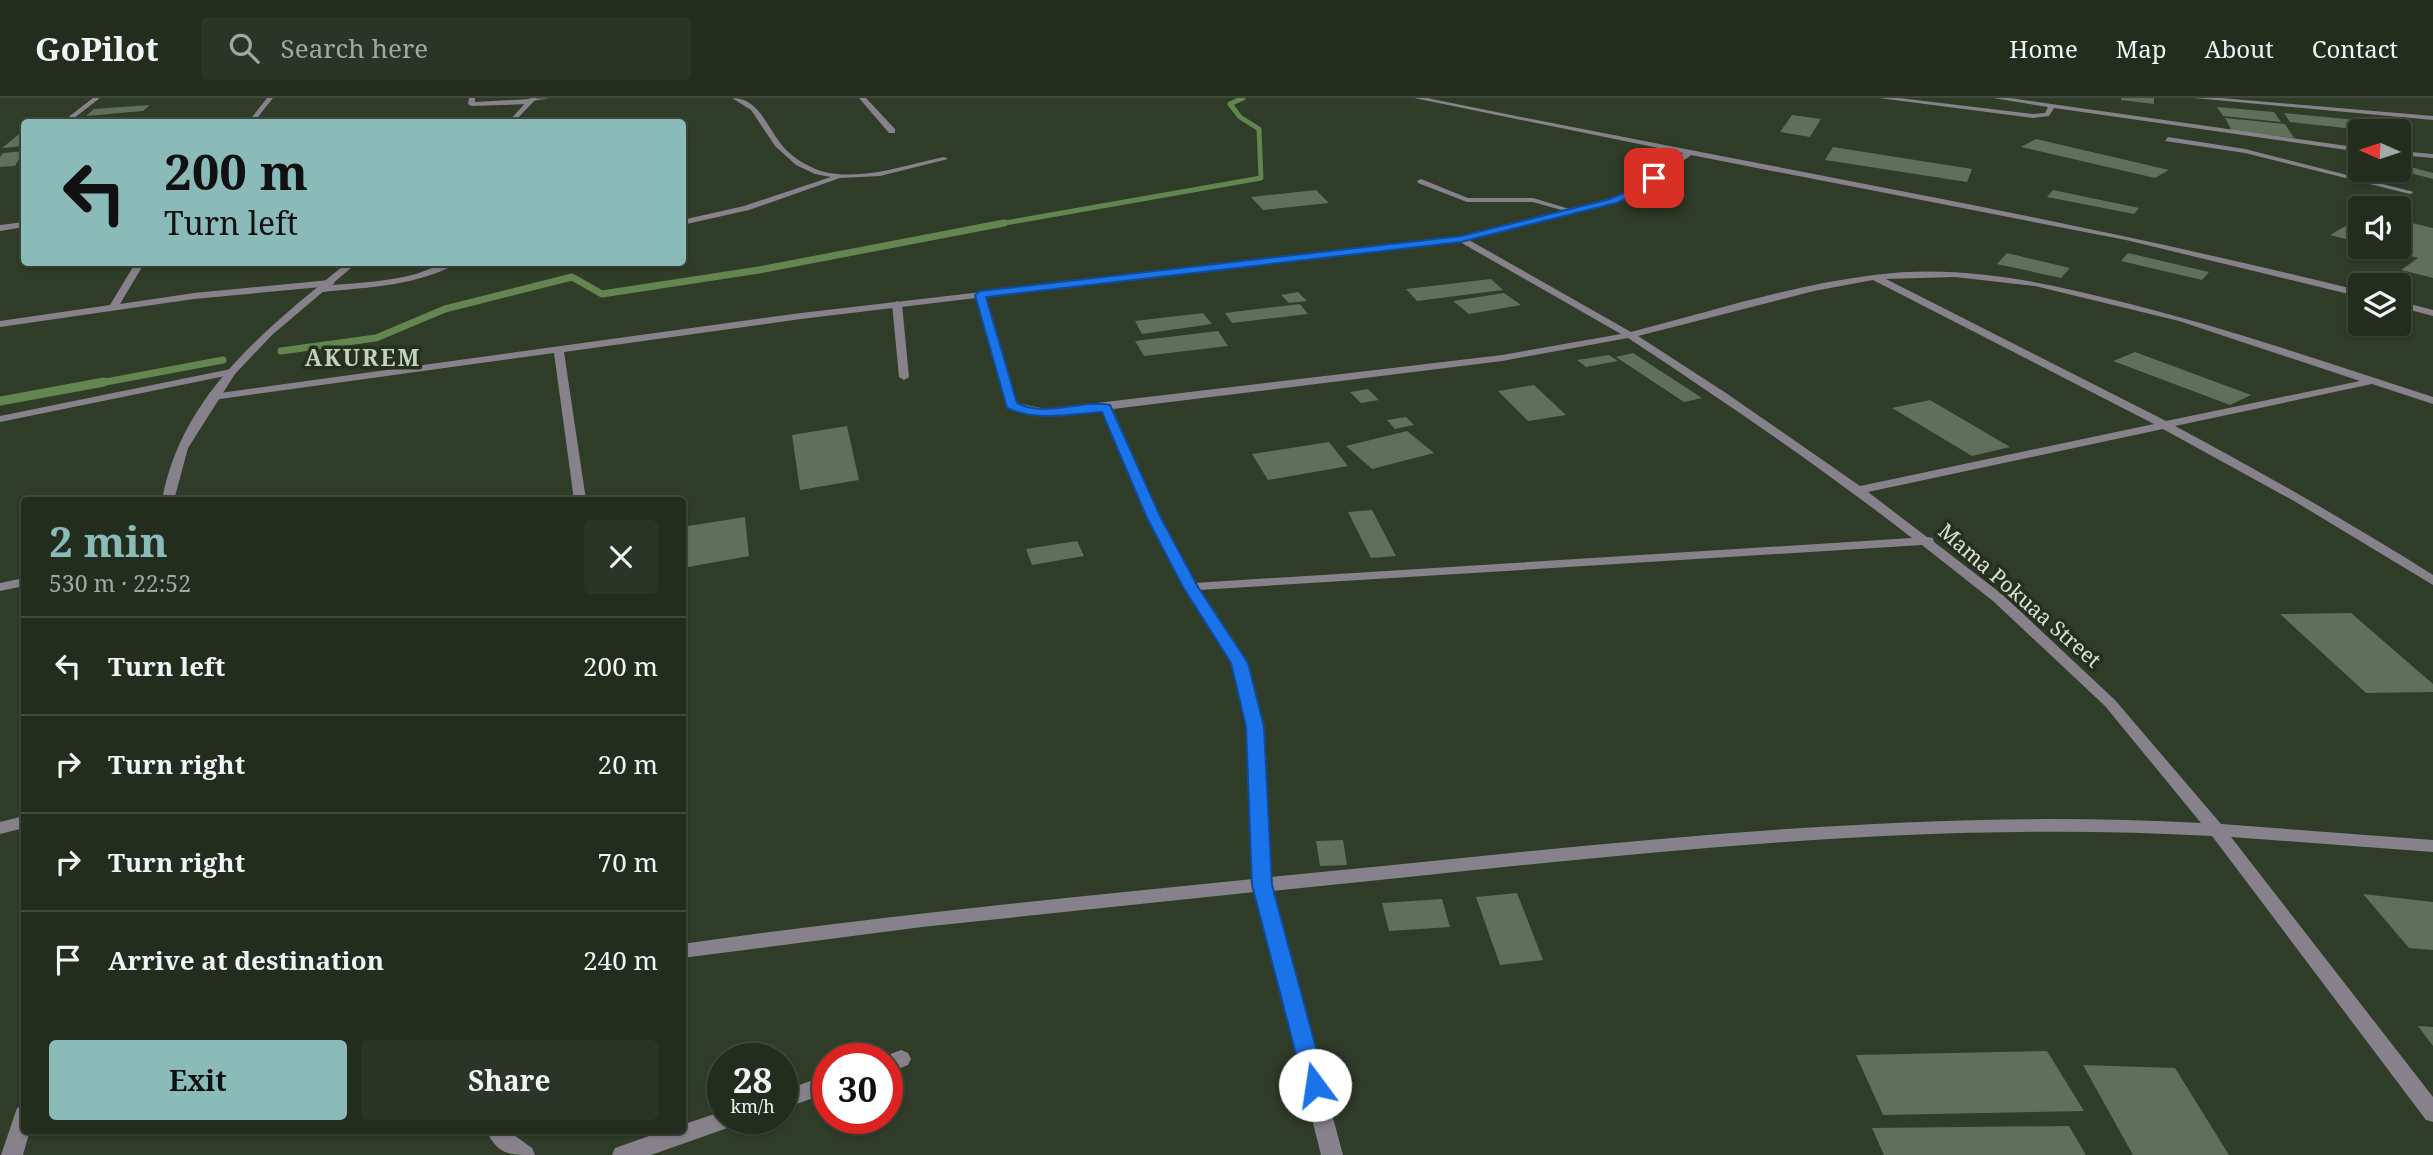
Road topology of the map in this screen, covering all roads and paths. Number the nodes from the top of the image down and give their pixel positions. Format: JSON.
{"nodes":[{"id":1,"x":97,"y":98,"type":"edge"},
{"id":2,"x":270,"y":98,"type":"edge"},
{"id":3,"x":472,"y":98,"type":"edge"},
{"id":4,"x":546,"y":98,"type":"edge"},
{"id":5,"x":735,"y":98,"type":"edge"},
{"id":6,"x":862,"y":98,"type":"edge"},
{"id":7,"x":1417,"y":98,"type":"edge"},
{"id":8,"x":1882,"y":98,"type":"edge"},
{"id":9,"x":2001,"y":98,"type":"edge"},
{"id":10,"x":2197,"y":98,"type":"edge"},
{"id":11,"x":532,"y":100,"type":"edge"},
{"id":12,"x":2053,"y":105,"type":"junction"},
{"id":13,"x":2433,"y":118,"type":"edge"},
{"id":14,"x":69,"y":119,"type":"edge"},
{"id":15,"x":253,"y":119,"type":"edge"},
{"id":16,"x":514,"y":119,"type":"edge"},
{"id":17,"x":892,"y":131,"type":"dead end"},
{"id":18,"x":2242,"y":134,"type":"junction"},
{"id":19,"x":2168,"y":139,"type":"dead end"},
{"id":20,"x":2348,"y":148,"type":"edge"},
{"id":21,"x":2245,"y":151,"type":"junction"},
{"id":22,"x":1688,"y":153,"type":"junction"},
{"id":23,"x":2412,"y":154,"type":"edge"},
{"id":24,"x":2433,"y":156,"type":"edge"},
{"id":25,"x":944,"y":159,"type":"dead end"},
{"id":26,"x":837,"y":178,"type":"junction"},
{"id":27,"x":1421,"y":181,"type":"dead end"},
{"id":28,"x":2410,"y":192,"type":"dead end"},
{"id":29,"x":1572,"y":211,"type":"junction"},
{"id":30,"x":686,"y":222,"type":"edge"},
{"id":31,"x":21,"y":225,"type":"edge"},
{"id":32,"x":0,"y":228,"type":"edge"},
{"id":33,"x":1461,"y":239,"type":"junction"},
{"id":34,"x":139,"y":266,"type":"edge"},
{"id":35,"x":350,"y":266,"type":"edge"},
{"id":36,"x":444,"y":266,"type":"edge"},
{"id":37,"x":1875,"y":277,"type":"junction"},
{"id":38,"x":327,"y":286,"type":"junction"},
{"id":39,"x":2348,"y":291,"type":"edge"},
{"id":40,"x":980,"y":295,"type":"junction"},
{"id":41,"x":897,"y":304,"type":"junction"},
{"id":42,"x":114,"y":306,"type":"junction"},
{"id":43,"x":2411,"y":307,"type":"edge"},
{"id":44,"x":2433,"y":313,"type":"edge"},
{"id":45,"x":0,"y":324,"type":"edge"},
{"id":46,"x":1630,"y":335,"type":"junction"},
{"id":47,"x":558,"y":348,"type":"junction"},
{"id":48,"x":231,"y":372,"type":"junction"},
{"id":49,"x":904,"y":377,"type":"dead end"},
{"id":50,"x":2374,"y":381,"type":"junction"},
{"id":51,"x":212,"y":397,"type":"junction"},
{"id":52,"x":2433,"y":401,"type":"edge"},
{"id":53,"x":1106,"y":407,"type":"junction"},
{"id":54,"x":0,"y":419,"type":"edge"},
{"id":55,"x":2168,"y":426,"type":"junction"},
{"id":56,"x":1858,"y":489,"type":"junction"},
{"id":57,"x":169,"y":497,"type":"edge"},
{"id":58,"x":579,"y":497,"type":"edge"},
{"id":59,"x":1928,"y":541,"type":"junction"},
{"id":60,"x":2433,"y":581,"type":"edge"},
{"id":61,"x":21,"y":583,"type":"edge"},
{"id":62,"x":0,"y":587,"type":"edge"},
{"id":63,"x":1190,"y":587,"type":"junction"},
{"id":64,"x":21,"y":823,"type":"edge"},
{"id":65,"x":0,"y":828,"type":"edge"},
{"id":66,"x":2216,"y":828,"type":"junction"},
{"id":67,"x":2433,"y":846,"type":"edge"},
{"id":68,"x":1262,"y":885,"type":"junction"},
{"id":69,"x":686,"y":950,"type":"edge"},
{"id":70,"x":2433,"y":1113,"type":"edge"},
{"id":71,"x":21,"y":1125,"type":"edge"},
{"id":72,"x":707,"y":1126,"type":"edge"},
{"id":73,"x":686,"y":1133,"type":"edge"},
{"id":74,"x":498,"y":1134,"type":"edge"},
{"id":75,"x":683,"y":1134,"type":"edge"},
{"id":76,"x":12,"y":1155,"type":"edge"},
{"id":77,"x":524,"y":1155,"type":"edge"},
{"id":78,"x":623,"y":1155,"type":"edge"},
{"id":79,"x":1332,"y":1155,"type":"edge"}],
"edges":[{"from":1,"to":14,"type":"street"},
{"from":2,"to":15,"type":"street"},
{"from":3,"to":11,"type":"street"},
{"from":4,"to":11,"type":"street"},
{"from":5,"to":26,"type":"street"},
{"from":6,"to":17,"type":"street"},
{"from":7,"to":22,"type":"street"},
{"from":8,"to":12,"type":"street"},
{"from":9,"to":12,"type":"street"},
{"from":10,"to":13,"type":"street"},
{"from":11,"to":16,"type":"street"},
{"from":12,"to":18,"type":"street"},
{"from":18,"to":20,"type":"street"},
{"from":18,"to":21,"type":"street"},
{"from":19,"to":21,"type":"street"},
{"from":21,"to":28,"type":"street"},
{"from":22,"to":29,"type":"street"},
{"from":22,"to":39,"type":"street"},
{"from":23,"to":24,"type":"street"},
{"from":25,"to":26,"type":"street"},
{"from":26,"to":30,"type":"street"},
{"from":27,"to":29,"type":"street"},
{"from":29,"to":33,"type":"street"},
{"from":31,"to":32,"type":"street"},
{"from":33,"to":40,"type":"street"},
{"from":33,"to":46,"type":"street","name":"Mama Pokuaa Street"},
{"from":34,"to":42,"type":"street"},
{"from":35,"to":38,"type":"street"},
{"from":36,"to":38,"type":"street"},
{"from":37,"to":46,"type":"street"},
{"from":37,"to":50,"type":"street"},
{"from":37,"to":55,"type":"street"},
{"from":38,"to":42,"type":"street"},
{"from":38,"to":48,"type":"street"},
{"from":40,"to":41,"type":"street"},
{"from":40,"to":53,"type":"street"},
{"from":41,"to":47,"type":"street"},
{"from":41,"to":49,"type":"street"},
{"from":42,"to":45,"type":"street"},
{"from":43,"to":44,"type":"street"},
{"from":46,"to":53,"type":"street"},
{"from":46,"to":56,"type":"street","name":"Mama Pokuaa Street"},
{"from":47,"to":51,"type":"street"},
{"from":47,"to":58,"type":"street"},
{"from":48,"to":51,"type":"street"},
{"from":48,"to":54,"type":"street"},
{"from":50,"to":52,"type":"street"},
{"from":50,"to":55,"type":"street"},
{"from":51,"to":57,"type":"street"},
{"from":53,"to":63,"type":"street"},
{"from":55,"to":56,"type":"street"},
{"from":55,"to":60,"type":"street"},
{"from":56,"to":59,"type":"street","name":"Mama Pokuaa Street"},
{"from":59,"to":63,"type":"street"},
{"from":59,"to":66,"type":"street","name":"Mama Pokuaa Street"},
{"from":61,"to":62,"type":"street"},
{"from":63,"to":68,"type":"street"},
{"from":64,"to":65,"type":"street"},
{"from":66,"to":67,"type":"street"},
{"from":66,"to":68,"type":"street"},
{"from":66,"to":70,"type":"street","name":"Mama Pokuaa Street"},
{"from":68,"to":69,"type":"street"},
{"from":68,"to":79,"type":"street"},
{"from":71,"to":76,"type":"street"},
{"from":72,"to":73,"type":"street"},
{"from":74,"to":77,"type":"street"},
{"from":75,"to":78,"type":"street"}]}
